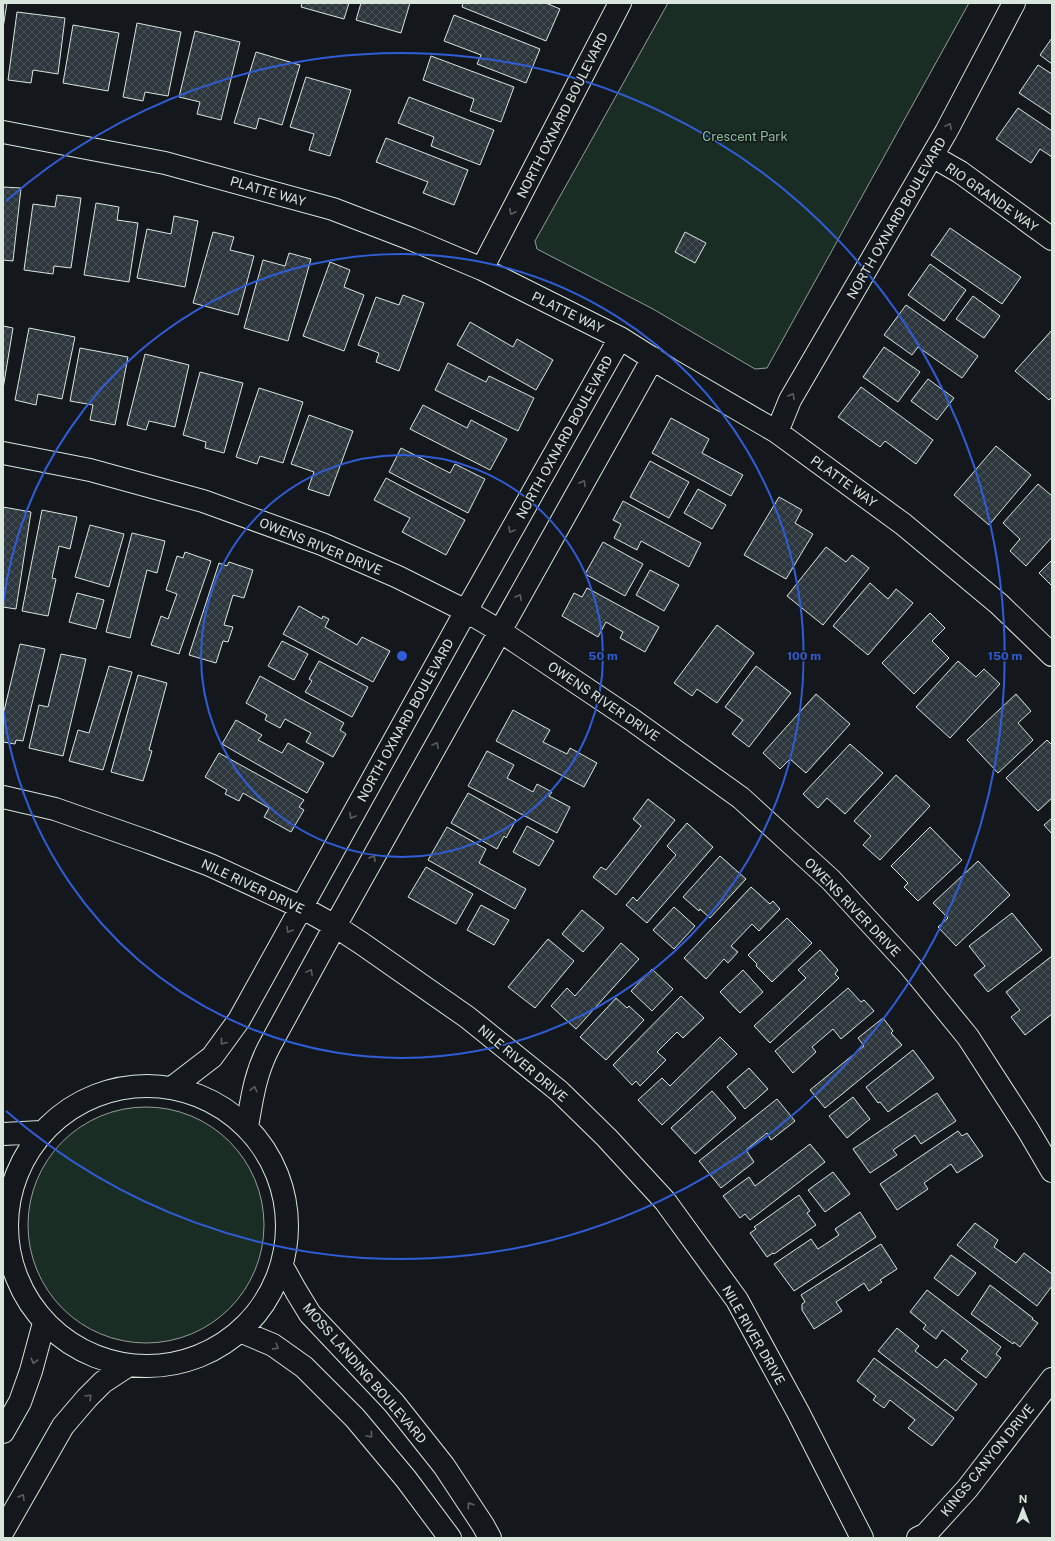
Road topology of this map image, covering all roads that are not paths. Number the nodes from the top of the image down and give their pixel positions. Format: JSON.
{"nodes":[{"id":1,"x":620,"y":3,"type":"edge"},
{"id":2,"x":1014,"y":3,"type":"edge"},
{"id":3,"x":3,"y":132,"type":"edge"},
{"id":4,"x":932,"y":156,"type":"junction"},
{"id":5,"x":1052,"y":239,"type":"edge"},
{"id":6,"x":482,"y":269,"type":"junction"},
{"id":7,"x":620,"y":338,"type":"junction"},
{"id":8,"x":653,"y":358,"type":"junction"},
{"id":9,"x":777,"y":432,"type":"junction"},
{"id":10,"x":3,"y":453,"type":"edge"},
{"id":11,"x":466,"y":611,"type":"junction"},
{"id":12,"x":500,"y":631,"type":"junction"},
{"id":13,"x":1052,"y":655,"type":"edge"},
{"id":14,"x":3,"y":797,"type":"edge"},
{"id":15,"x":301,"y":907,"type":"junction"},
{"id":16,"x":334,"y":926,"type":"junction"},
{"id":17,"x":173,"y":1087,"type":"junction"},
{"id":18,"x":248,"y":1127,"type":"junction"},
{"id":19,"x":41,"y":1132,"type":"junction"},
{"id":20,"x":3,"y":1134,"type":"edge"},
{"id":21,"x":1052,"y":1172,"type":"edge"},
{"id":22,"x":5,"y":1209,"type":"edge"},
{"id":23,"x":282,"y":1266,"type":"junction"},
{"id":24,"x":44,"y":1323,"type":"junction"},
{"id":25,"x":240,"y":1331,"type":"junction"},
{"id":26,"x":129,"y":1365,"type":"junction"},
{"id":27,"x":1052,"y":1379,"type":"edge"},
{"id":28,"x":3,"y":1432,"type":"edge"},
{"id":29,"x":3,"y":1531,"type":"edge"},
{"id":30,"x":450,"y":1538,"type":"edge"},
{"id":31,"x":490,"y":1538,"type":"edge"},
{"id":32,"x":862,"y":1538,"type":"edge"},
{"id":33,"x":918,"y":1538,"type":"edge"}],
"edges":[{"from":1,"to":6,"type":"street","name":"NORTH OXNARD BOULEVARD","one_way":true},
{"from":4,"to":2,"type":"street","name":"NORTH OXNARD BOULEVARD","one_way":true},
{"from":3,"to":6,"type":"street","name":"PLATTE WAY"},
{"from":4,"to":5,"type":"street","name":"RIO GRANDE WAY"},
{"from":9,"to":4,"type":"street","name":"NORTH OXNARD BOULEVARD","one_way":true},
{"from":6,"to":7,"type":"street","name":"PLATTE WAY"},
{"from":7,"to":8,"type":"street","name":"PLATTE WAY"},
{"from":7,"to":11,"type":"street","name":"NORTH OXNARD BOULEVARD","one_way":true},
{"from":8,"to":9,"type":"street","name":"PLATTE WAY"},
{"from":12,"to":8,"type":"street","one_way":true},
{"from":9,"to":13,"type":"street","name":"PLATTE WAY"},
{"from":10,"to":11,"type":"street","name":"OWENS RIVER DRIVE"},
{"from":11,"to":12,"type":"street","name":"OWENS RIVER DRIVE"},
{"from":11,"to":15,"type":"street","name":"NORTH OXNARD BOULEVARD","one_way":true},
{"from":16,"to":12,"type":"street","one_way":true},
{"from":12,"to":21,"type":"street","name":"OWENS RIVER DRIVE"},
{"from":14,"to":15,"type":"street","name":"NILE RIVER DRIVE"},
{"from":15,"to":16,"type":"street","name":"NILE RIVER DRIVE"},
{"from":15,"to":17,"type":"street","name":"NORTH OXNARD BOULEVARD","one_way":true},
{"from":18,"to":16,"type":"street","one_way":true},
{"from":16,"to":32,"type":"street","name":"NILE RIVER DRIVE"},
{"from":17,"to":18,"type":"street"},
{"from":17,"to":19,"type":"street"},
{"from":18,"to":23,"type":"street"},
{"from":19,"to":20,"type":"street"},
{"from":19,"to":22,"type":"street"},
{"from":22,"to":24,"type":"street"},
{"from":23,"to":25,"type":"street"},
{"from":31,"to":23,"type":"street","name":"MOSS LANDING BOULEVARD","one_way":true},
{"from":24,"to":26,"type":"street"},
{"from":24,"to":28,"type":"street","one_way":true},
{"from":25,"to":26,"type":"street"},
{"from":25,"to":30,"type":"street","one_way":true},
{"from":29,"to":26,"type":"street","one_way":true},
{"from":27,"to":33,"type":"street","name":"KINGS CANYON DRIVE"}]}
